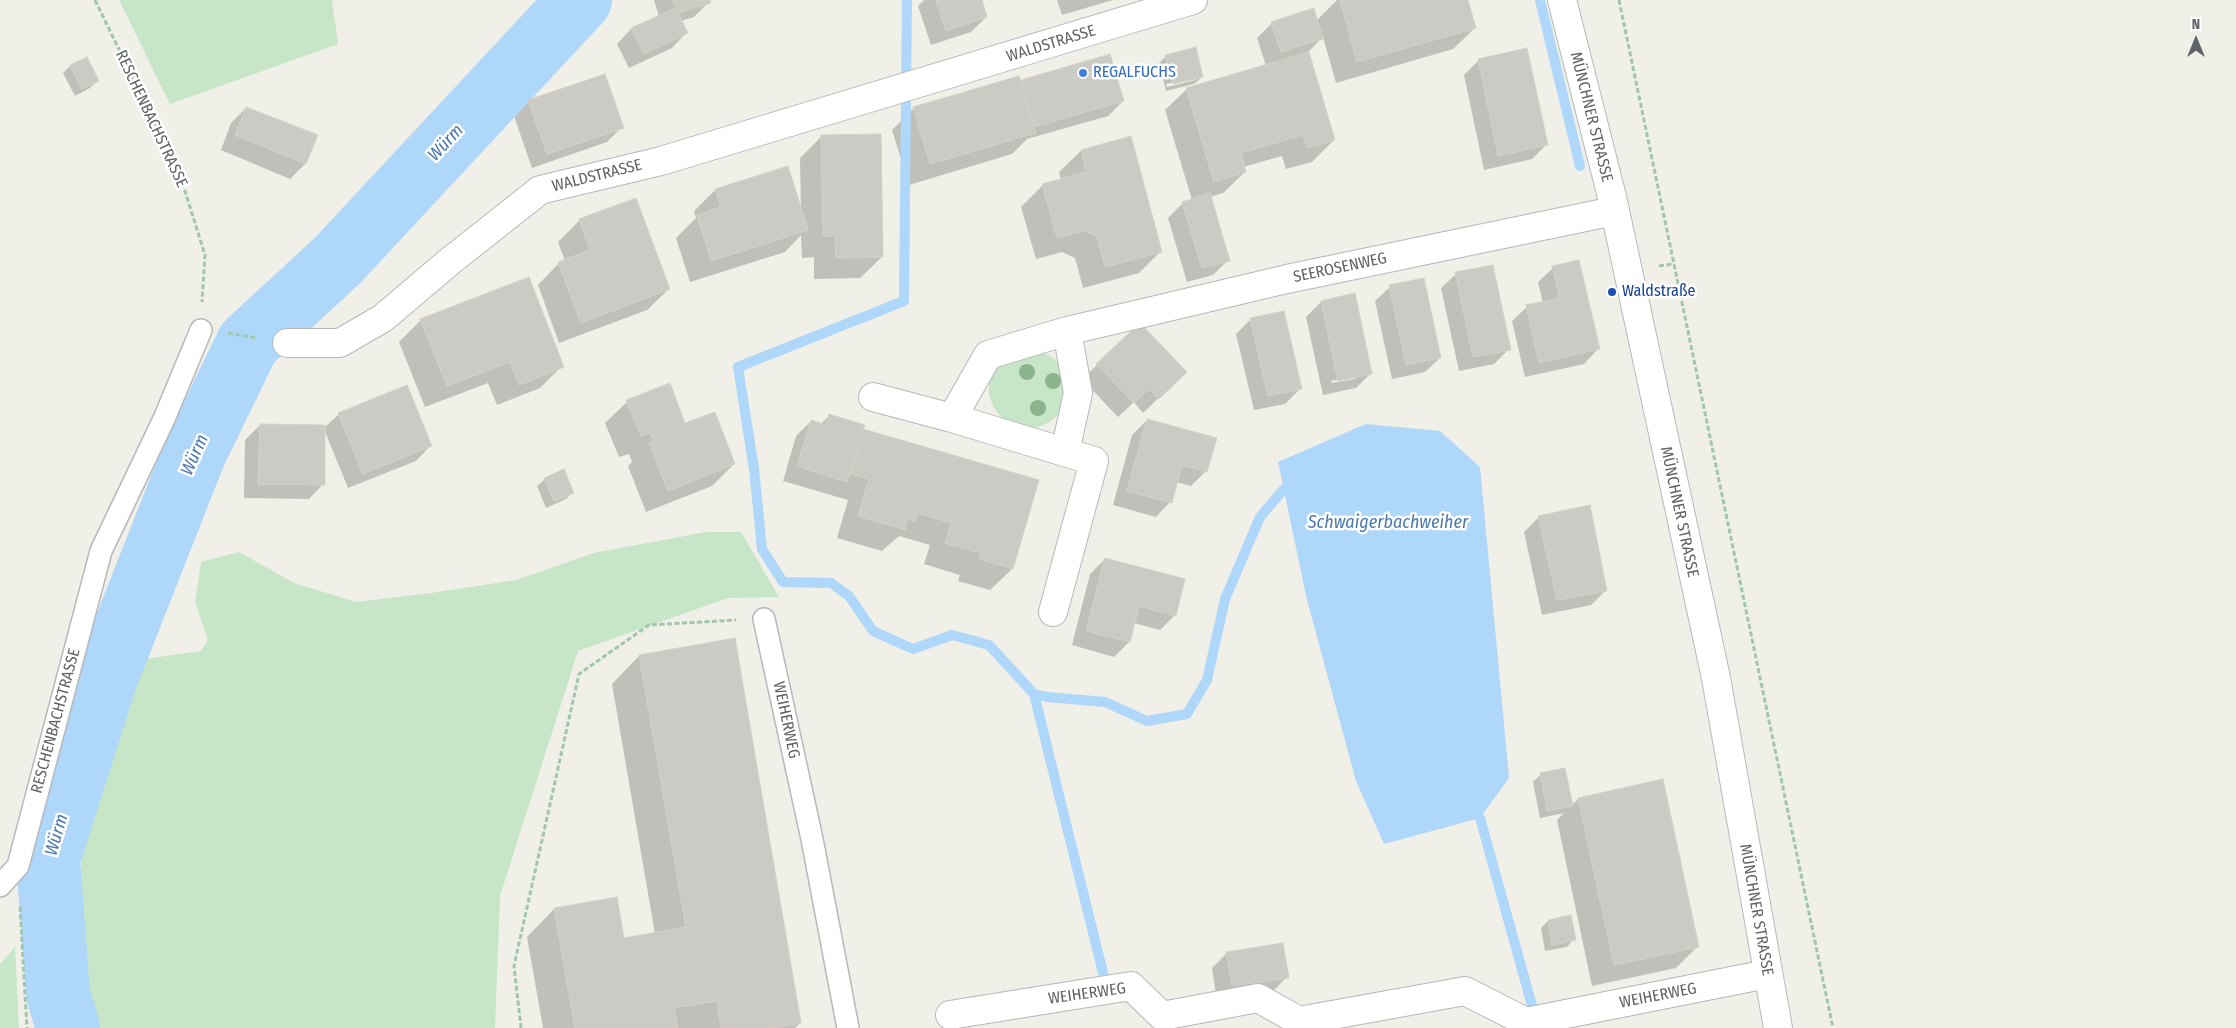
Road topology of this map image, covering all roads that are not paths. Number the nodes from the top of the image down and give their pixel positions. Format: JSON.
{"nodes":[{"id":1,"x":1562,"y":0,"type":"edge"},
{"id":2,"x":1184,"y":1,"type":"edge"},
{"id":3,"x":1614,"y":211,"type":"junction"},
{"id":4,"x":200,"y":330,"type":"road end"},
{"id":5,"x":1067,"y":331,"type":"junction"},
{"id":6,"x":287,"y":343,"type":"dead end"},
{"id":7,"x":873,"y":398,"type":"dead end"},
{"id":8,"x":952,"y":418,"type":"junction"},
{"id":9,"x":1065,"y":452,"type":"junction"},
{"id":10,"x":1052,"y":612,"type":"dead end"},
{"id":11,"x":764,"y":619,"type":"road end"},
{"id":12,"x":0,"y":886,"type":"edge"},
{"id":13,"x":1767,"y":974,"type":"junction"},
{"id":14,"x":950,"y":1015,"type":"dead end"},
{"id":15,"x":848,"y":1028,"type":"edge"},
{"id":16,"x":1778,"y":1028,"type":"edge"}],
"edges":[{"from":1,"to":3,"type":"street","name":"MÜNCHNER STRASSE"},
{"from":2,"to":6,"type":"street","name":"WALDSTRASSE"},
{"from":3,"to":5,"type":"street","name":"SEEROSENWEG"},
{"from":3,"to":13,"type":"street","name":"MÜNCHNER STRASSE"},
{"from":4,"to":12,"type":"lane","name":"RESCHENBACHSTRASSE"},
{"from":5,"to":8,"type":"street","name":"SEEROSENWEG"},
{"from":5,"to":9,"type":"street"},
{"from":7,"to":8,"type":"street"},
{"from":8,"to":9,"type":"street"},
{"from":9,"to":10,"type":"street"},
{"from":11,"to":15,"type":"lane","name":"WEIHERWEG"},
{"from":13,"to":14,"type":"street","name":"WEIHERWEG"},
{"from":13,"to":16,"type":"street","name":"MÜNCHNER STRASSE"}]}
